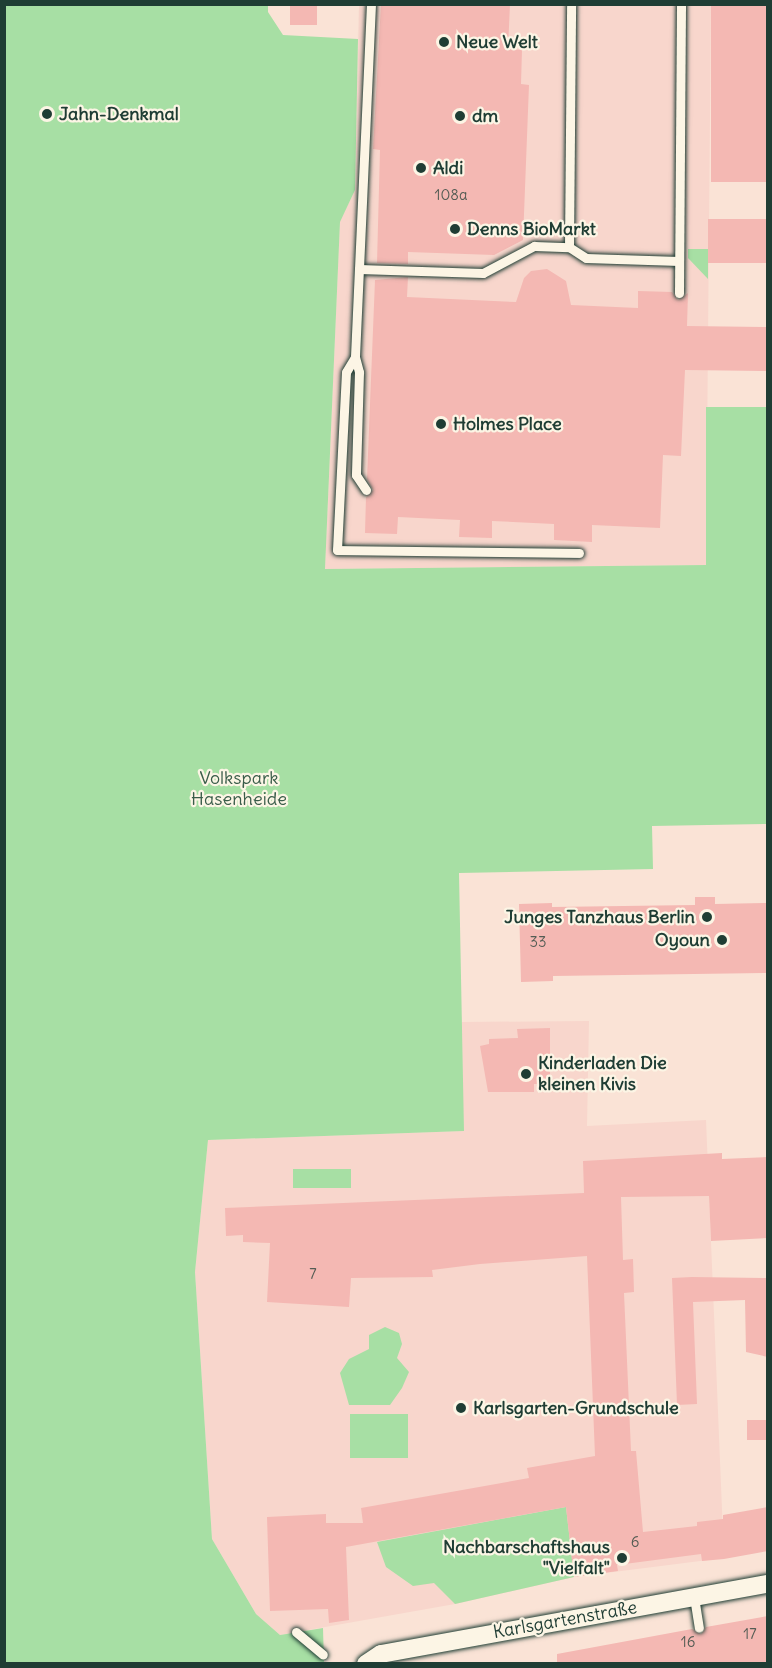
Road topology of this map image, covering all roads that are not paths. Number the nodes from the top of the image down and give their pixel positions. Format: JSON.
{"nodes":[{"id":1,"x":371,"y":4,"type":"edge"},
{"id":2,"x":571,"y":4,"type":"edge"},
{"id":3,"x":681,"y":4,"type":"edge"},
{"id":4,"x":569,"y":247,"type":"junction"},
{"id":5,"x":679,"y":261,"type":"junction"},
{"id":6,"x":359,"y":269,"type":"junction"},
{"id":7,"x":679,"y":293,"type":"dead end"},
{"id":8,"x":355,"y":357,"type":"junction"},
{"id":9,"x":366,"y":490,"type":"dead end"},
{"id":10,"x":579,"y":553,"type":"dead end"},
{"id":11,"x":768,"y":1584,"type":"edge"},
{"id":12,"x":694,"y":1597,"type":"junction"},
{"id":13,"x":699,"y":1628,"type":"dead end"},
{"id":14,"x":296,"y":1632,"type":"dead end"},
{"id":15,"x":323,"y":1655,"type":"dead end"},
{"id":16,"x":366,"y":1664,"type":"edge"}],
"edges":[{"from":1,"to":6,"type":"lane"},
{"from":2,"to":4,"type":"lane"},
{"from":3,"to":5,"type":"lane"},
{"from":4,"to":5,"type":"lane"},
{"from":4,"to":6,"type":"lane"},
{"from":5,"to":7,"type":"lane"},
{"from":6,"to":8,"type":"lane"},
{"from":8,"to":9,"type":"lane"},
{"from":8,"to":10,"type":"lane"},
{"from":11,"to":12,"type":"street","name":"Karlsgartenstraße"},
{"from":12,"to":13,"type":"lane"},
{"from":12,"to":16,"type":"street","name":"Karlsgartenstraße"},
{"from":14,"to":15,"type":"lane"}]}
